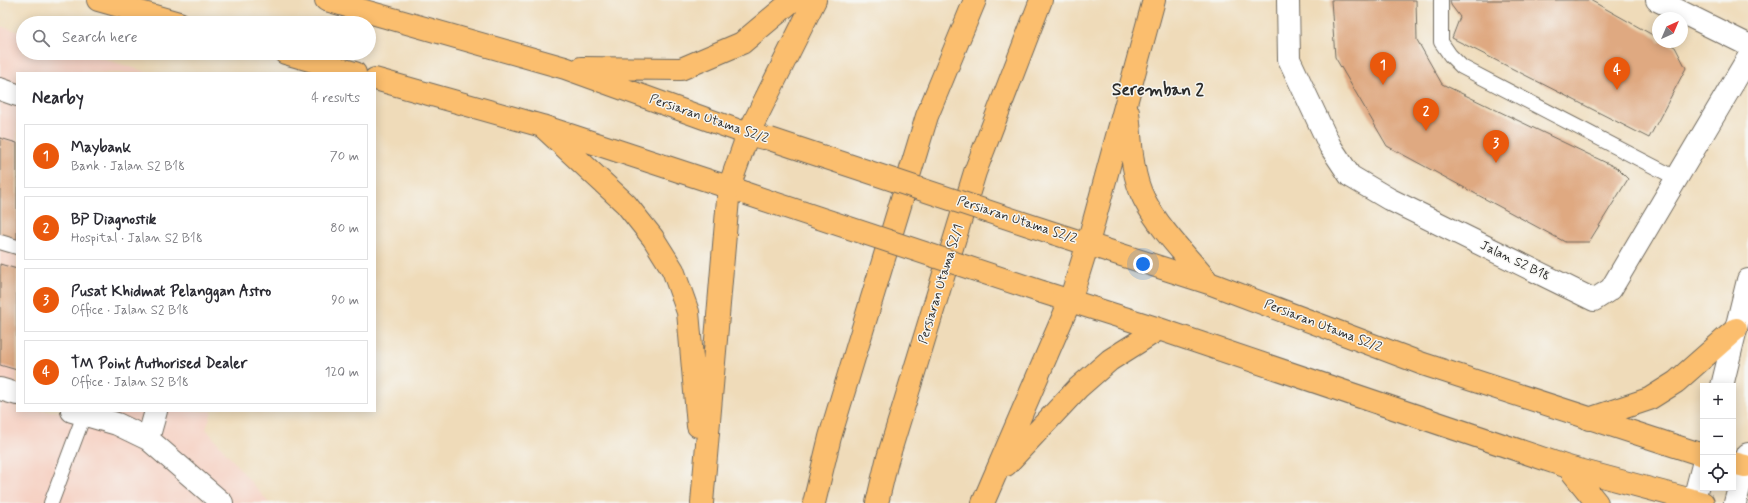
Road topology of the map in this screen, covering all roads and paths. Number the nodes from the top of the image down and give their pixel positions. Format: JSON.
{"nodes":[{"id":1,"x":98,"y":0,"type":"edge"},
{"id":2,"x":326,"y":0,"type":"edge"},
{"id":3,"x":793,"y":0,"type":"edge"},
{"id":4,"x":815,"y":0,"type":"edge"},
{"id":5,"x":975,"y":0,"type":"edge"},
{"id":6,"x":1041,"y":0,"type":"edge"},
{"id":7,"x":1154,"y":0,"type":"edge"},
{"id":8,"x":1288,"y":0,"type":"edge"},
{"id":9,"x":1441,"y":0,"type":"edge"},
{"id":10,"x":1658,"y":0,"type":"edge"},
{"id":11,"x":154,"y":16,"type":"edge"},
{"id":12,"x":1748,"y":45,"type":"edge"},
{"id":13,"x":1748,"y":58,"type":"edge"},
{"id":14,"x":310,"y":60,"type":"edge"},
{"id":15,"x":565,"y":68,"type":"junction"},
{"id":16,"x":352,"y":72,"type":"edge"},
{"id":17,"x":376,"y":79,"type":"edge"},
{"id":18,"x":0,"y":89,"type":"edge"},
{"id":19,"x":16,"y":95,"type":"edge"},
{"id":20,"x":1127,"y":99,"type":"junction"},
{"id":21,"x":542,"y":126,"type":"junction"},
{"id":22,"x":748,"y":134,"type":"junction"},
{"id":23,"x":1676,"y":178,"type":"junction"},
{"id":24,"x":738,"y":190,"type":"junction"},
{"id":25,"x":0,"y":242,"type":"edge"},
{"id":26,"x":1088,"y":243,"type":"junction"},
{"id":27,"x":16,"y":247,"type":"edge"},
{"id":28,"x":1748,"y":280,"type":"edge"},
{"id":29,"x":1209,"y":283,"type":"junction"},
{"id":30,"x":1070,"y":301,"type":"junction"},
{"id":31,"x":1160,"y":329,"type":"junction"},
{"id":32,"x":1736,"y":329,"type":"junction"},
{"id":33,"x":1723,"y":383,"type":"edge"},
{"id":34,"x":0,"y":389,"type":"edge"},
{"id":35,"x":16,"y":394,"type":"edge"},
{"id":36,"x":156,"y":412,"type":"edge"},
{"id":37,"x":78,"y":413,"type":"edge"},
{"id":38,"x":1589,"y":419,"type":"junction"},
{"id":39,"x":148,"y":439,"type":"junction"},
{"id":40,"x":1700,"y":454,"type":"edge"},
{"id":41,"x":1742,"y":461,"type":"edge"},
{"id":42,"x":1568,"y":467,"type":"junction"},
{"id":43,"x":995,"y":478,"type":"junction"},
{"id":44,"x":1700,"y":484,"type":"edge"},
{"id":45,"x":702,"y":493,"type":"edge"},
{"id":46,"x":1697,"y":502,"type":"edge"},
{"id":47,"x":51,"y":503,"type":"edge"},
{"id":48,"x":222,"y":503,"type":"edge"},
{"id":49,"x":814,"y":503,"type":"edge"},
{"id":50,"x":877,"y":503,"type":"edge"},
{"id":51,"x":983,"y":503,"type":"edge"},
{"id":52,"x":1598,"y":503,"type":"edge"},
{"id":53,"x":1735,"y":503,"type":"edge"}],
"edges":[{"from":1,"to":11,"type":"main road"},
{"from":2,"to":15,"type":"main road","name":"Persiaran Utama S2/2"},
{"from":3,"to":15,"type":"main road"},
{"from":4,"to":22,"type":"main road"},
{"from":5,"to":49,"type":"main road"},
{"from":6,"to":50,"type":"main road","name":"Persiaran Utama S2/1"},
{"from":7,"to":20,"type":"main road"},
{"from":8,"to":23,"type":"street","name":"Jalan S2 B18"},
{"from":9,"to":23,"type":"lane"},
{"from":10,"to":12,"type":"street"},
{"from":13,"to":23,"type":"street","name":"Jalan S2 B18"},
{"from":14,"to":16,"type":"main road"},
{"from":15,"to":22,"type":"main road","name":"Persiaran Utama S2/2"},
{"from":17,"to":21,"type":"main road"},
{"from":18,"to":19,"type":"street"},
{"from":20,"to":26,"type":"main road"},
{"from":20,"to":29,"type":"main road"},
{"from":21,"to":24,"type":"main road"},
{"from":21,"to":45,"type":"main road"},
{"from":22,"to":24,"type":"main road"},
{"from":22,"to":26,"type":"main road","name":"Persiaran Utama S2/2","bridge":true},
{"from":24,"to":30,"type":"main road","bridge":true},
{"from":24,"to":45,"type":"main road"},
{"from":25,"to":27,"type":"lane"},
{"from":26,"to":29,"type":"main road","name":"Persiaran Utama S2/2"},
{"from":26,"to":30,"type":"main road"},
{"from":28,"to":32,"type":"street"},
{"from":29,"to":38,"type":"main road","name":"Persiaran Utama S2/2"},
{"from":30,"to":31,"type":"main road"},
{"from":30,"to":43,"type":"main road"},
{"from":31,"to":42,"type":"main road"},
{"from":31,"to":43,"type":"main road"},
{"from":32,"to":33,"type":"street"},
{"from":32,"to":38,"type":"main road"},
{"from":34,"to":35,"type":"street"},
{"from":36,"to":39,"type":"street"},
{"from":37,"to":39,"type":"street"},
{"from":37,"to":47,"type":"lane"},
{"from":38,"to":40,"type":"main road","name":"Persiaran Utama S2/2"},
{"from":39,"to":48,"type":"street"},
{"from":41,"to":53,"type":"street"},
{"from":42,"to":46,"type":"main road"},
{"from":42,"to":52,"type":"main road"},
{"from":43,"to":51,"type":"main road"},
{"from":44,"to":46,"type":"street"}]}
